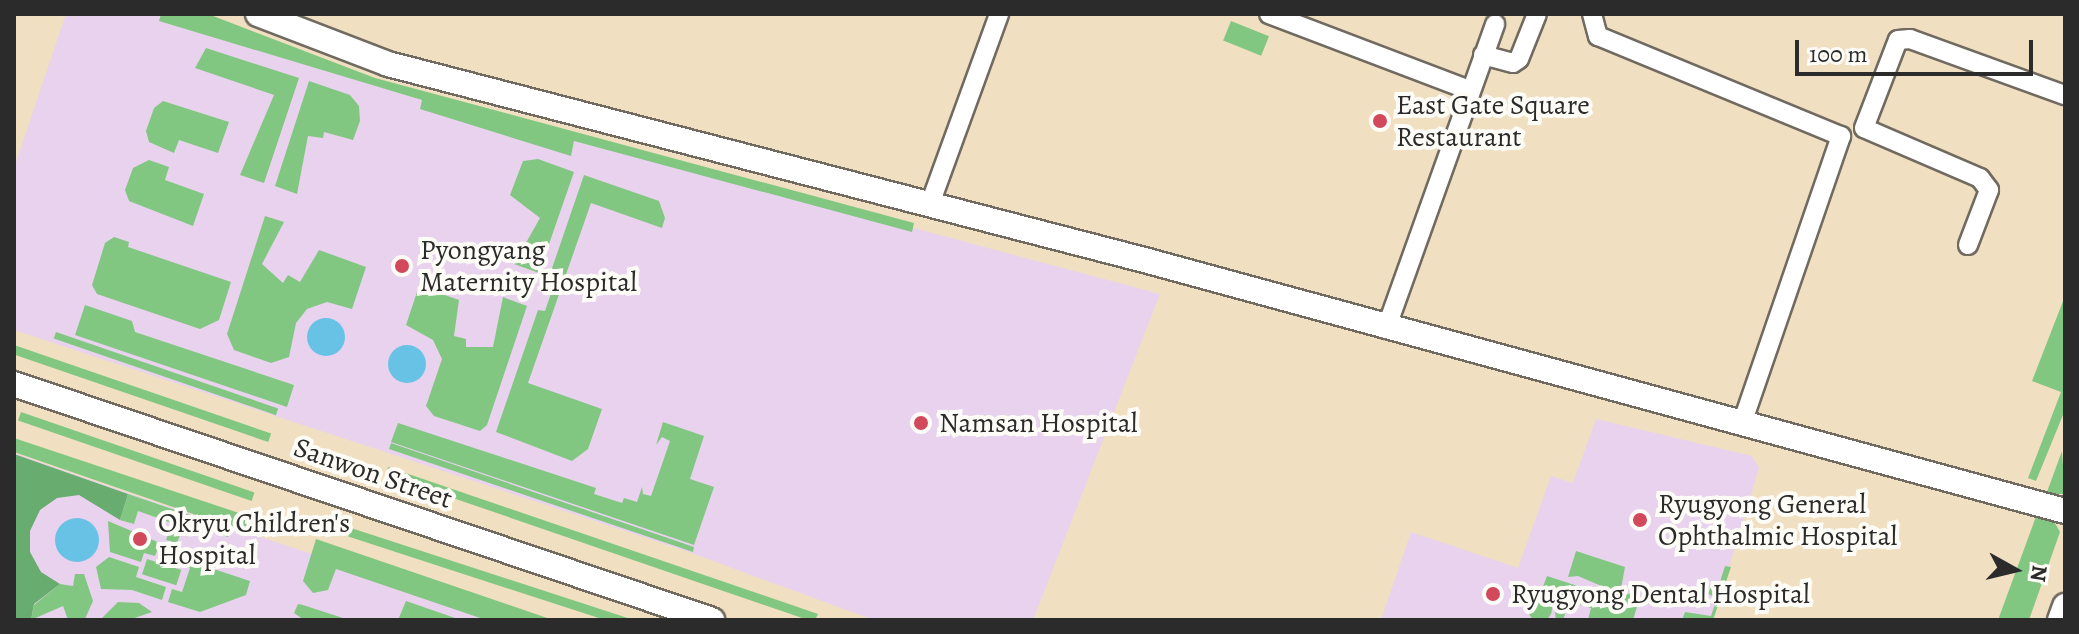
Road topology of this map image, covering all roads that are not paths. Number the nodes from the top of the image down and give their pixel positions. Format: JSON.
{"nodes":[{"id":1,"x":258,"y":14,"type":"edge"},
{"id":2,"x":999,"y":14,"type":"edge"},
{"id":3,"x":1269,"y":14,"type":"edge"},
{"id":4,"x":1537,"y":14,"type":"edge"},
{"id":5,"x":1592,"y":14,"type":"edge"},
{"id":6,"x":1495,"y":24,"type":"dead end"},
{"id":7,"x":1483,"y":55,"type":"junction"},
{"id":8,"x":1469,"y":90,"type":"junction"},
{"id":9,"x":2065,"y":95,"type":"edge"},
{"id":10,"x":1864,"y":128,"type":"junction"},
{"id":11,"x":1841,"y":136,"type":"junction"},
{"id":12,"x":930,"y":204,"type":"junction"},
{"id":13,"x":1968,"y":245,"type":"dead end"},
{"id":14,"x":1386,"y":329,"type":"junction"},
{"id":15,"x":14,"y":384,"type":"edge"},
{"id":16,"x":1743,"y":420,"type":"junction"},
{"id":17,"x":2065,"y":511,"type":"edge"},
{"id":18,"x":712,"y":620,"type":"edge"}],
"edges":[{"from":1,"to":12,"type":"street"},
{"from":2,"to":12,"type":"street"},
{"from":3,"to":8,"type":"street"},
{"from":4,"to":7,"type":"street"},
{"from":5,"to":11,"type":"street"},
{"from":6,"to":7,"type":"street"},
{"from":7,"to":8,"type":"street"},
{"from":8,"to":14,"type":"street"},
{"from":9,"to":10,"type":"street"},
{"from":10,"to":11,"type":"street"},
{"from":10,"to":13,"type":"street"},
{"from":11,"to":16,"type":"street"},
{"from":12,"to":14,"type":"street"},
{"from":14,"to":16,"type":"street"},
{"from":15,"to":18,"type":"street","name":"Sanwon Street"},
{"from":16,"to":17,"type":"street"}]}
